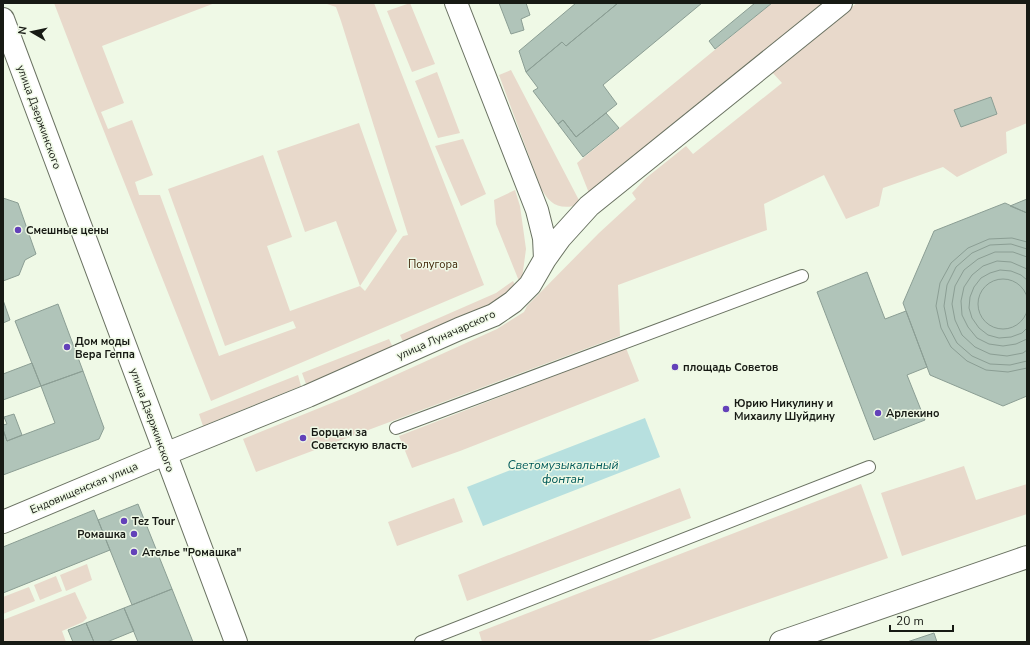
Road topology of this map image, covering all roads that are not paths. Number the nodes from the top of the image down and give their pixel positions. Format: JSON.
{"nodes":[{"id":1,"x":456,"y":3,"type":"edge"},
{"id":2,"x":840,"y":3,"type":"edge"},
{"id":3,"x":3,"y":18,"type":"edge"},
{"id":4,"x":545,"y":259,"type":"junction"},
{"id":5,"x":802,"y":276,"type":"dead end"},
{"id":6,"x":396,"y":428,"type":"dead end"},
{"id":7,"x":165,"y":454,"type":"junction"},
{"id":8,"x":869,"y":467,"type":"dead end"},
{"id":9,"x":3,"y":522,"type":"edge"},
{"id":10,"x":1027,"y":557,"type":"edge"},
{"id":11,"x":236,"y":642,"type":"edge"},
{"id":12,"x":420,"y":642,"type":"edge"},
{"id":13,"x":781,"y":642,"type":"edge"}],
"edges":[{"from":1,"to":4,"type":"street"},
{"from":2,"to":4,"type":"street","name":"улица Луначарского"},
{"from":3,"to":7,"type":"street","name":"улица Дзержинского"},
{"from":4,"to":7,"type":"street","name":"улица Луначарского"},
{"from":5,"to":6,"type":"lane"},
{"from":7,"to":9,"type":"street","name":"Ендовищенская улица"},
{"from":7,"to":11,"type":"street","name":"улица Дзержинского"},
{"from":8,"to":12,"type":"lane"},
{"from":10,"to":13,"type":"street"}]}
